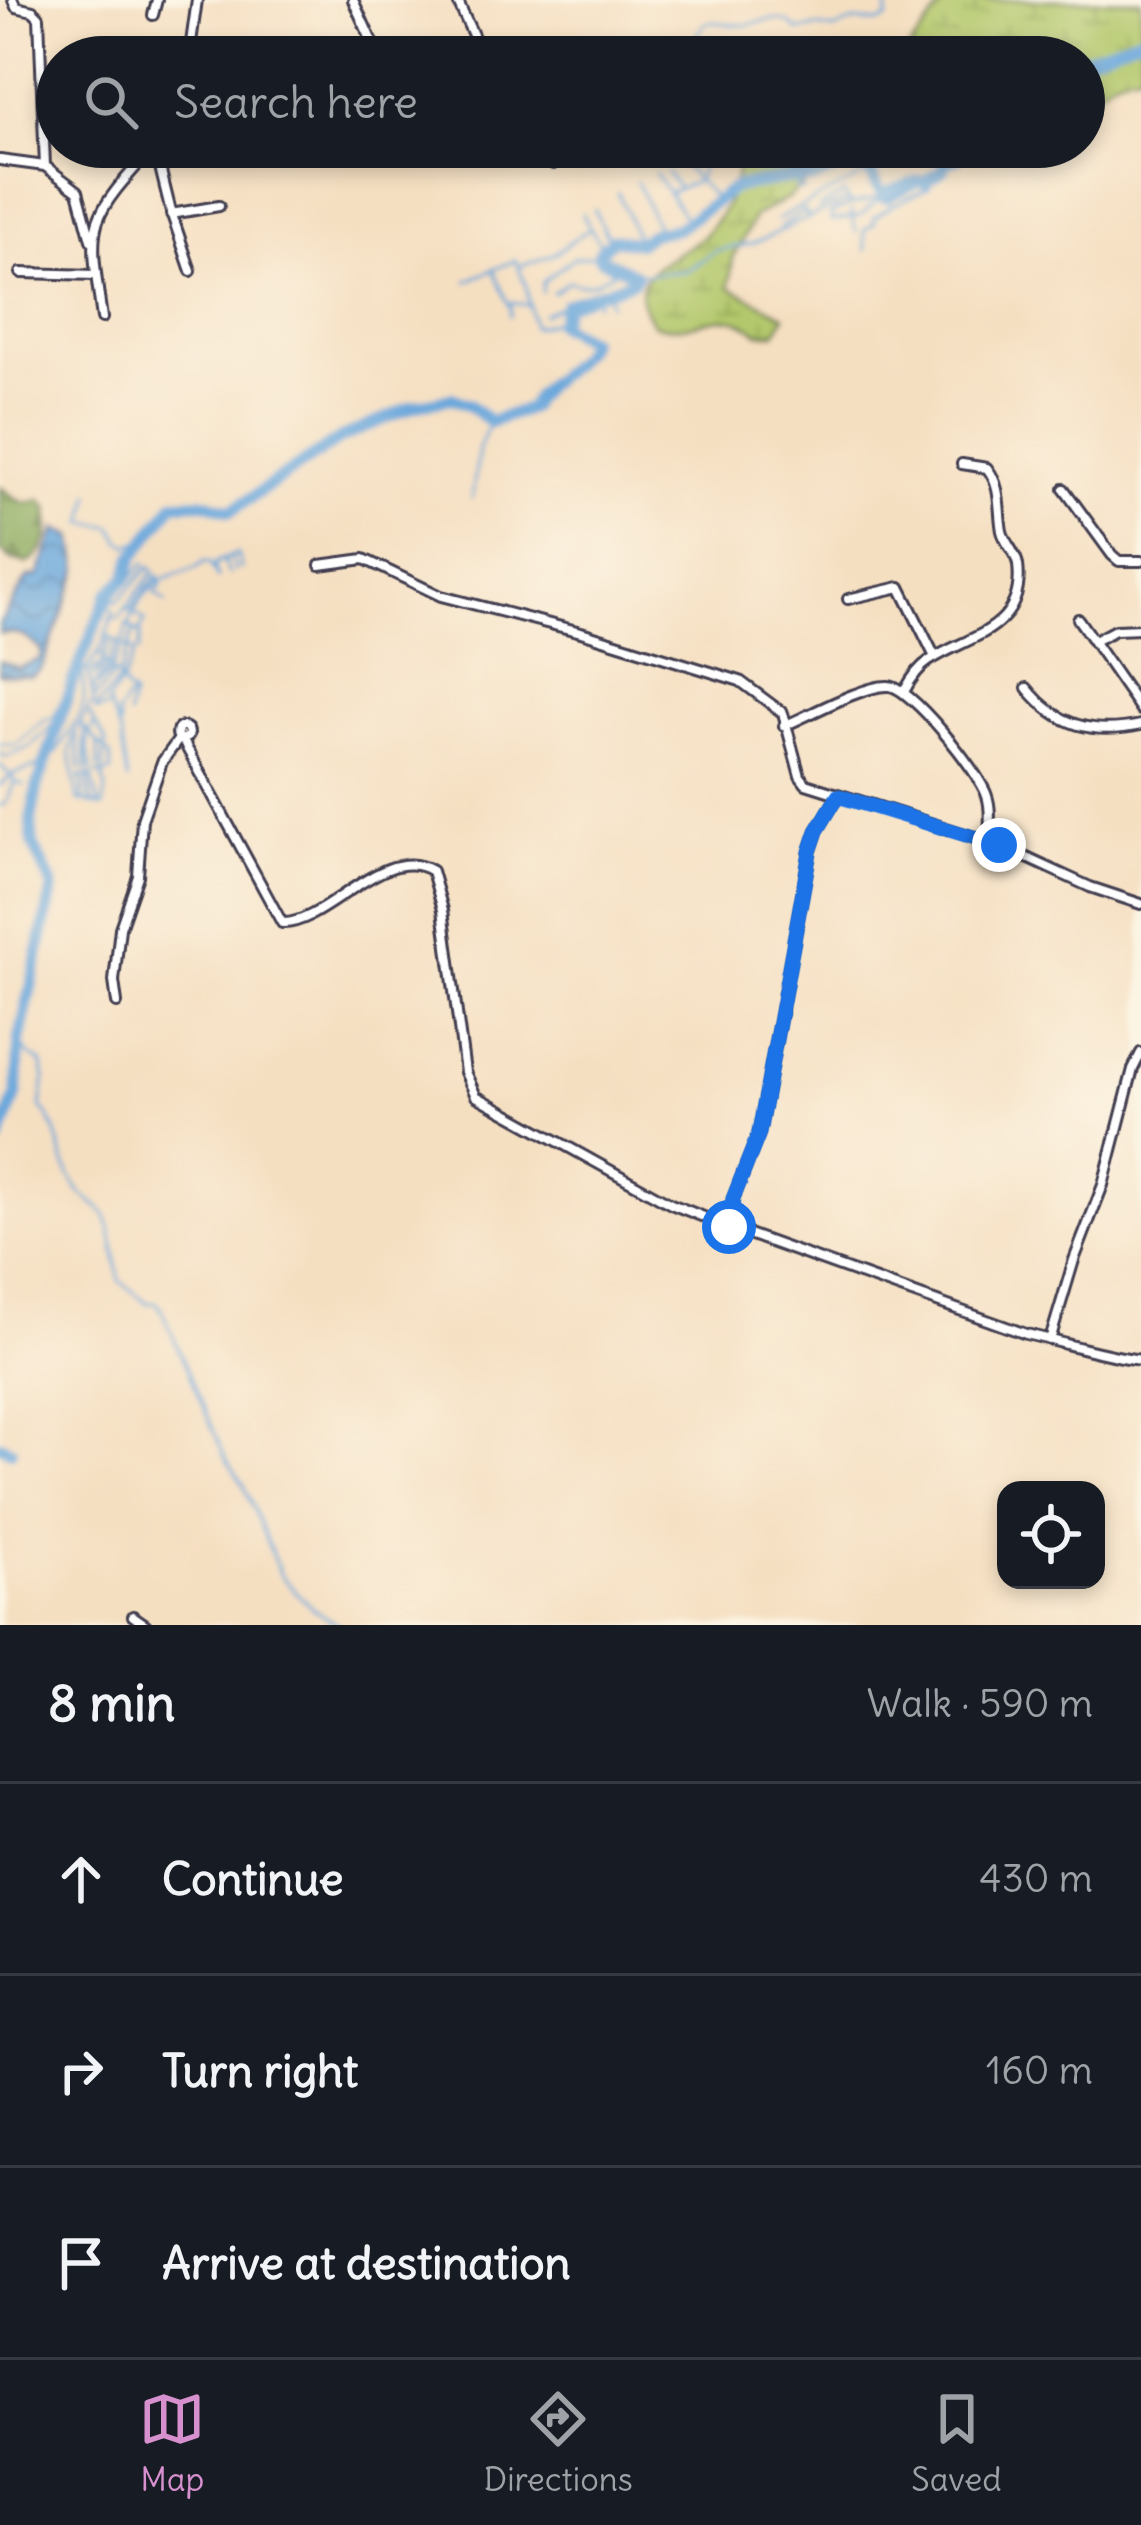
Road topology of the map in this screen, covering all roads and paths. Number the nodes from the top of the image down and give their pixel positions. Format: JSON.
{"nodes":[{"id":1,"x":13,"y":0,"type":"edge"},
{"id":2,"x":157,"y":0,"type":"edge"},
{"id":3,"x":197,"y":0,"type":"edge"},
{"id":4,"x":353,"y":0,"type":"edge"},
{"id":5,"x":457,"y":0,"type":"edge"},
{"id":6,"x":153,"y":15,"type":"dead end"},
{"id":7,"x":41,"y":36,"type":"edge"},
{"id":8,"x":192,"y":36,"type":"edge"},
{"id":9,"x":369,"y":36,"type":"edge"},
{"id":10,"x":473,"y":36,"type":"edge"},
{"id":11,"x":0,"y":160,"type":"edge"},
{"id":12,"x":36,"y":165,"type":"edge"},
{"id":13,"x":48,"y":168,"type":"edge"},
{"id":14,"x":134,"y":168,"type":"edge"},
{"id":15,"x":159,"y":168,"type":"edge"},
{"id":16,"x":219,"y":206,"type":"dead end"},
{"id":17,"x":171,"y":214,"type":"junction"},
{"id":18,"x":92,"y":240,"type":"junction"},
{"id":19,"x":191,"y":271,"type":"dead end"},
{"id":20,"x":21,"y":273,"type":"dead end"},
{"id":21,"x":96,"y":275,"type":"junction"},
{"id":22,"x":102,"y":318,"type":"dead end"},
{"id":23,"x":962,"y":464,"type":"dead end"},
{"id":24,"x":1064,"y":489,"type":"dead end"},
{"id":25,"x":1141,"y":561,"type":"edge"},
{"id":26,"x":320,"y":565,"type":"dead end"},
{"id":27,"x":848,"y":598,"type":"dead end"},
{"id":28,"x":1078,"y":619,"type":"dead end"},
{"id":29,"x":1141,"y":628,"type":"edge"},
{"id":30,"x":1096,"y":640,"type":"junction"},
{"id":31,"x":935,"y":657,"type":"junction"},
{"id":32,"x":1027,"y":688,"type":"dead end"},
{"id":33,"x":904,"y":690,"type":"junction"},
{"id":34,"x":1141,"y":710,"type":"edge"},
{"id":35,"x":1141,"y":725,"type":"edge"},
{"id":36,"x":784,"y":726,"type":"junction"},
{"id":37,"x":838,"y":796,"type":"junction"},
{"id":38,"x":989,"y":843,"type":"junction"},
{"id":39,"x":1141,"y":904,"type":"edge"},
{"id":40,"x":117,"y":1003,"type":"dead end"},
{"id":41,"x":1141,"y":1053,"type":"edge"},
{"id":42,"x":729,"y":1227,"type":"junction"},
{"id":43,"x":1050,"y":1340,"type":"junction"},
{"id":44,"x":1141,"y":1360,"type":"edge"},
{"id":45,"x":133,"y":1616,"type":"dead end"},
{"id":46,"x":146,"y":1625,"type":"edge"}],
"edges":[{"from":1,"to":7,"type":"street"},
{"from":2,"to":6,"type":"street"},
{"from":3,"to":8,"type":"street"},
{"from":4,"to":9,"type":"street"},
{"from":5,"to":10,"type":"street"},
{"from":11,"to":12,"type":"street"},
{"from":13,"to":18,"type":"street"},
{"from":14,"to":18,"type":"street"},
{"from":15,"to":17,"type":"street"},
{"from":16,"to":17,"type":"street"},
{"from":17,"to":19,"type":"street"},
{"from":18,"to":21,"type":"street"},
{"from":20,"to":21,"type":"street"},
{"from":21,"to":22,"type":"street"},
{"from":23,"to":31,"type":"street"},
{"from":24,"to":25,"type":"street"},
{"from":26,"to":36,"type":"street"},
{"from":27,"to":31,"type":"street"},
{"from":28,"to":30,"type":"street"},
{"from":29,"to":30,"type":"street"},
{"from":30,"to":34,"type":"street"},
{"from":31,"to":33,"type":"street"},
{"from":32,"to":35,"type":"street"},
{"from":33,"to":36,"type":"street"},
{"from":33,"to":38,"type":"street"},
{"from":36,"to":37,"type":"street"},
{"from":37,"to":38,"type":"street"},
{"from":37,"to":42,"type":"street"},
{"from":38,"to":39,"type":"street"},
{"from":40,"to":42,"type":"street"},
{"from":41,"to":43,"type":"street"},
{"from":42,"to":43,"type":"street"},
{"from":43,"to":44,"type":"street"},
{"from":45,"to":46,"type":"street"}]}
